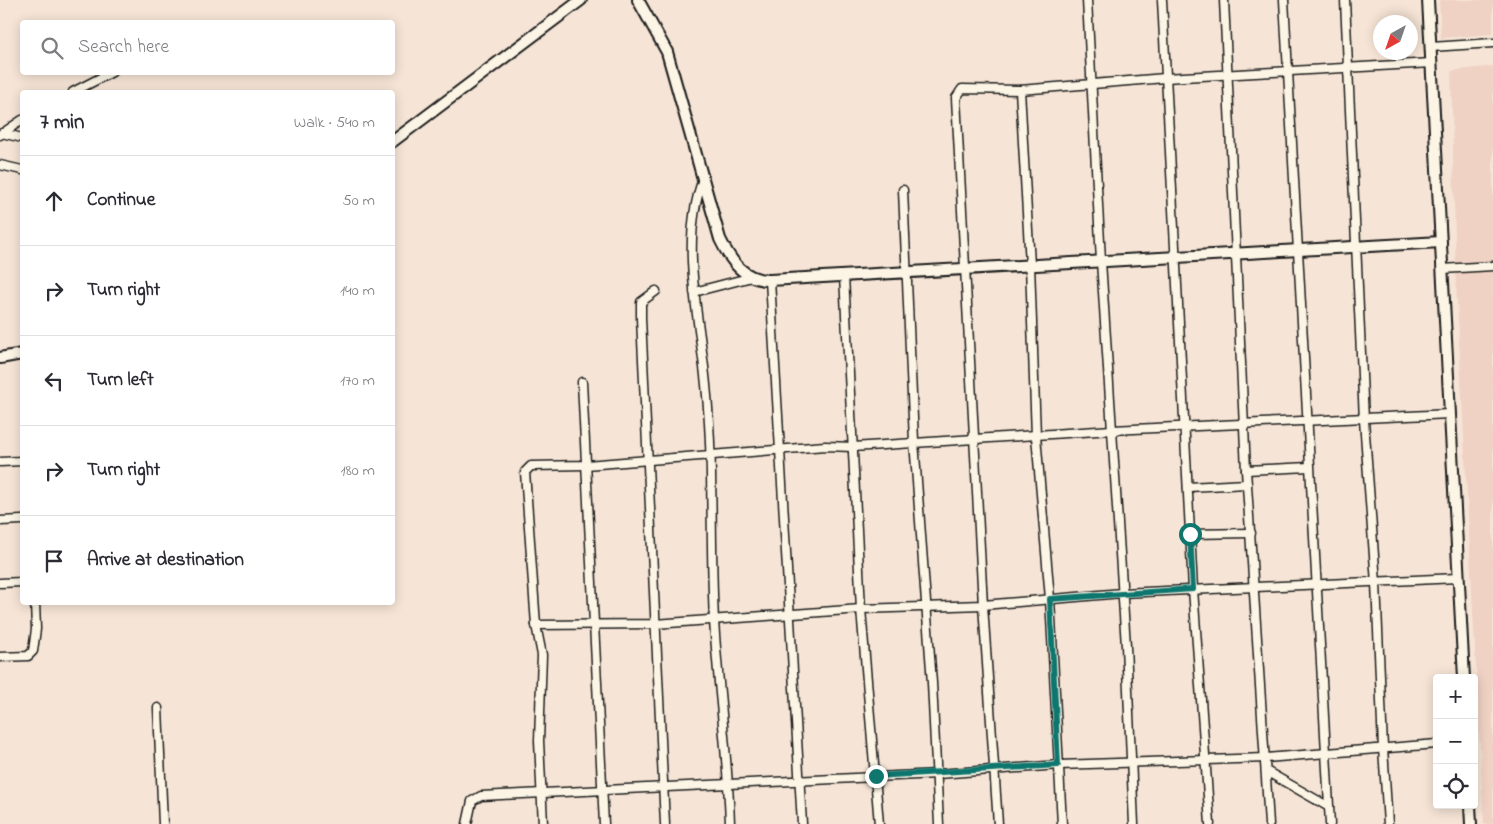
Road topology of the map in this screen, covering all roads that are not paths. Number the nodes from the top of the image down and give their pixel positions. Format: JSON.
{"nodes":[{"id":1,"x":581,"y":0,"type":"edge"},
{"id":2,"x":638,"y":0,"type":"edge"},
{"id":3,"x":1087,"y":0,"type":"edge"},
{"id":4,"x":1162,"y":0,"type":"edge"},
{"id":5,"x":1224,"y":0,"type":"edge"},
{"id":6,"x":1284,"y":0,"type":"edge"},
{"id":7,"x":1344,"y":0,"type":"edge"},
{"id":8,"x":1428,"y":0,"type":"edge"},
{"id":9,"x":1493,"y":42,"type":"edge"},
{"id":10,"x":1431,"y":47,"type":"junction"},
{"id":11,"x":1432,"y":63,"type":"junction"},
{"id":12,"x":1349,"y":68,"type":"junction"},
{"id":13,"x":1288,"y":73,"type":"junction"},
{"id":14,"x":106,"y":75,"type":"edge"},
{"id":15,"x":1227,"y":76,"type":"junction"},
{"id":16,"x":1165,"y":78,"type":"junction"},
{"id":17,"x":1092,"y":86,"type":"junction"},
{"id":18,"x":77,"y":90,"type":"edge"},
{"id":19,"x":1020,"y":90,"type":"junction"},
{"id":20,"x":20,"y":121,"type":"edge"},
{"id":21,"x":1,"y":134,"type":"edge"},
{"id":22,"x":20,"y":138,"type":"edge"},
{"id":23,"x":395,"y":140,"type":"edge"},
{"id":24,"x":0,"y":165,"type":"edge"},
{"id":25,"x":20,"y":170,"type":"edge"},
{"id":26,"x":703,"y":179,"type":"junction"},
{"id":27,"x":903,"y":190,"type":"dead end"},
{"id":28,"x":1441,"y":242,"type":"junction"},
{"id":29,"x":1356,"y":247,"type":"junction"},
{"id":30,"x":1296,"y":250,"type":"junction"},
{"id":31,"x":1235,"y":254,"type":"junction"},
{"id":32,"x":1175,"y":257,"type":"junction"},
{"id":33,"x":1101,"y":261,"type":"junction"},
{"id":34,"x":1030,"y":265,"type":"junction"},
{"id":35,"x":1493,"y":266,"type":"edge"},
{"id":36,"x":967,"y":269,"type":"junction"},
{"id":37,"x":1442,"y":269,"type":"junction"},
{"id":38,"x":906,"y":272,"type":"junction"},
{"id":39,"x":844,"y":276,"type":"junction"},
{"id":40,"x":752,"y":277,"type":"junction"},
{"id":41,"x":770,"y":280,"type":"junction"},
{"id":42,"x":656,"y":291,"type":"dead end"},
{"id":43,"x":694,"y":292,"type":"junction"},
{"id":44,"x":20,"y":354,"type":"edge"},
{"id":45,"x":0,"y":358,"type":"edge"},
{"id":46,"x":582,"y":382,"type":"dead end"},
{"id":47,"x":1450,"y":414,"type":"junction"},
{"id":48,"x":1364,"y":420,"type":"junction"},
{"id":49,"x":1307,"y":422,"type":"junction"},
{"id":50,"x":1245,"y":426,"type":"junction"},
{"id":51,"x":1185,"y":428,"type":"junction"},
{"id":52,"x":1112,"y":430,"type":"junction"},
{"id":53,"x":1036,"y":436,"type":"junction"},
{"id":54,"x":975,"y":438,"type":"junction"},
{"id":55,"x":914,"y":441,"type":"junction"},
{"id":56,"x":853,"y":446,"type":"junction"},
{"id":57,"x":781,"y":449,"type":"junction"},
{"id":58,"x":711,"y":454,"type":"junction"},
{"id":59,"x":20,"y":461,"type":"edge"},
{"id":60,"x":646,"y":461,"type":"junction"},
{"id":61,"x":0,"y":462,"type":"edge"},
{"id":62,"x":586,"y":465,"type":"junction"},
{"id":63,"x":1309,"y":467,"type":"junction"},
{"id":64,"x":1246,"y":470,"type":"junction"},
{"id":65,"x":1247,"y":484,"type":"junction"},
{"id":66,"x":1188,"y":487,"type":"junction"},
{"id":67,"x":20,"y":520,"type":"edge"},
{"id":68,"x":0,"y":521,"type":"edge"},
{"id":69,"x":1251,"y":533,"type":"junction"},
{"id":70,"x":1190,"y":534,"type":"junction"},
{"id":71,"x":1458,"y":578,"type":"junction"},
{"id":72,"x":20,"y":582,"type":"edge"},
{"id":73,"x":0,"y":583,"type":"edge"},
{"id":74,"x":1376,"y":583,"type":"junction"},
{"id":75,"x":1316,"y":586,"type":"junction"},
{"id":76,"x":1256,"y":588,"type":"junction"},
{"id":77,"x":1193,"y":589,"type":"junction"},
{"id":78,"x":1122,"y":593,"type":"junction"},
{"id":79,"x":1050,"y":599,"type":"junction"},
{"id":80,"x":35,"y":605,"type":"edge"},
{"id":81,"x":983,"y":605,"type":"junction"},
{"id":82,"x":861,"y":609,"type":"junction"},
{"id":83,"x":925,"y":609,"type":"junction"},
{"id":84,"x":790,"y":613,"type":"junction"},
{"id":85,"x":714,"y":620,"type":"junction"},
{"id":86,"x":655,"y":624,"type":"junction"},
{"id":87,"x":536,"y":625,"type":"junction"},
{"id":88,"x":594,"y":626,"type":"junction"},
{"id":89,"x":0,"y":657,"type":"edge"},
{"id":90,"x":1464,"y":674,"type":"edge"},
{"id":91,"x":158,"y":708,"type":"dead end"},
{"id":92,"x":1433,"y":744,"type":"edge"},
{"id":93,"x":1382,"y":748,"type":"junction"},
{"id":94,"x":1325,"y":752,"type":"junction"},
{"id":95,"x":1266,"y":758,"type":"junction"},
{"id":96,"x":1206,"y":760,"type":"junction"},
{"id":97,"x":1132,"y":763,"type":"junction"},
{"id":98,"x":1058,"y":765,"type":"junction"},
{"id":99,"x":994,"y":770,"type":"junction"},
{"id":100,"x":1266,"y":771,"type":"junction"},
{"id":101,"x":938,"y":774,"type":"junction"},
{"id":102,"x":876,"y":776,"type":"junction"},
{"id":103,"x":800,"y":779,"type":"junction"},
{"id":104,"x":729,"y":784,"type":"junction"},
{"id":105,"x":662,"y":786,"type":"junction"},
{"id":106,"x":602,"y":788,"type":"junction"},
{"id":107,"x":541,"y":792,"type":"junction"},
{"id":108,"x":1329,"y":807,"type":"junction"},
{"id":109,"x":1470,"y":809,"type":"edge"},
{"id":110,"x":163,"y":824,"type":"edge"},
{"id":111,"x":467,"y":824,"type":"edge"},
{"id":112,"x":543,"y":824,"type":"edge"},
{"id":113,"x":604,"y":824,"type":"edge"},
{"id":114,"x":665,"y":824,"type":"edge"},
{"id":115,"x":730,"y":824,"type":"edge"},
{"id":116,"x":802,"y":824,"type":"edge"},
{"id":117,"x":879,"y":824,"type":"edge"},
{"id":118,"x":939,"y":824,"type":"edge"},
{"id":119,"x":998,"y":824,"type":"edge"},
{"id":120,"x":1062,"y":824,"type":"edge"},
{"id":121,"x":1134,"y":824,"type":"edge"},
{"id":122,"x":1210,"y":824,"type":"edge"},
{"id":123,"x":1269,"y":824,"type":"edge"},
{"id":124,"x":1330,"y":824,"type":"edge"},
{"id":125,"x":1388,"y":824,"type":"edge"},
{"id":126,"x":1471,"y":824,"type":"edge"}],
"edges":[{"from":1,"to":23,"type":"street"},
{"from":2,"to":26,"type":"street"},
{"from":3,"to":17,"type":"street"},
{"from":4,"to":16,"type":"street"},
{"from":5,"to":15,"type":"street"},
{"from":6,"to":13,"type":"street"},
{"from":7,"to":12,"type":"street"},
{"from":8,"to":10,"type":"street"},
{"from":9,"to":10,"type":"street"},
{"from":10,"to":11,"type":"street"},
{"from":11,"to":12,"type":"street"},
{"from":11,"to":28,"type":"street"},
{"from":12,"to":13,"type":"street"},
{"from":12,"to":29,"type":"street"},
{"from":13,"to":15,"type":"street"},
{"from":13,"to":30,"type":"street"},
{"from":14,"to":18,"type":"street"},
{"from":15,"to":16,"type":"street"},
{"from":15,"to":31,"type":"street"},
{"from":16,"to":17,"type":"street"},
{"from":16,"to":32,"type":"street"},
{"from":17,"to":19,"type":"street"},
{"from":17,"to":33,"type":"street"},
{"from":19,"to":34,"type":"street"},
{"from":19,"to":36,"type":"street"},
{"from":20,"to":21,"type":"street"},
{"from":21,"to":22,"type":"street"},
{"from":24,"to":25,"type":"street"},
{"from":26,"to":40,"type":"street"},
{"from":26,"to":43,"type":"street"},
{"from":27,"to":38,"type":"street"},
{"from":28,"to":29,"type":"street"},
{"from":28,"to":37,"type":"street"},
{"from":29,"to":30,"type":"street"},
{"from":29,"to":48,"type":"street"},
{"from":30,"to":31,"type":"street"},
{"from":30,"to":49,"type":"street"},
{"from":31,"to":32,"type":"street"},
{"from":31,"to":50,"type":"street"},
{"from":32,"to":33,"type":"street"},
{"from":32,"to":51,"type":"street"},
{"from":33,"to":34,"type":"street"},
{"from":33,"to":52,"type":"street"},
{"from":34,"to":36,"type":"street"},
{"from":34,"to":53,"type":"street"},
{"from":35,"to":37,"type":"street"},
{"from":36,"to":38,"type":"street"},
{"from":36,"to":54,"type":"street"},
{"from":37,"to":47,"type":"street"},
{"from":38,"to":39,"type":"street"},
{"from":38,"to":55,"type":"street"},
{"from":39,"to":41,"type":"street"},
{"from":39,"to":56,"type":"street"},
{"from":40,"to":41,"type":"street"},
{"from":40,"to":43,"type":"street"},
{"from":41,"to":57,"type":"street"},
{"from":42,"to":60,"type":"street"},
{"from":43,"to":58,"type":"street"},
{"from":44,"to":45,"type":"street"},
{"from":46,"to":62,"type":"street"},
{"from":47,"to":48,"type":"street"},
{"from":47,"to":71,"type":"street"},
{"from":48,"to":49,"type":"street"},
{"from":48,"to":74,"type":"street"},
{"from":49,"to":50,"type":"street"},
{"from":49,"to":63,"type":"street"},
{"from":50,"to":51,"type":"street"},
{"from":50,"to":64,"type":"street"},
{"from":51,"to":52,"type":"street"},
{"from":51,"to":66,"type":"street"},
{"from":52,"to":53,"type":"street"},
{"from":52,"to":78,"type":"street"},
{"from":53,"to":54,"type":"street"},
{"from":53,"to":79,"type":"street"},
{"from":54,"to":55,"type":"street"},
{"from":54,"to":81,"type":"street"},
{"from":55,"to":56,"type":"street"},
{"from":55,"to":83,"type":"street"},
{"from":56,"to":57,"type":"street"},
{"from":56,"to":82,"type":"street"},
{"from":57,"to":58,"type":"street"},
{"from":57,"to":84,"type":"street"},
{"from":58,"to":60,"type":"street"},
{"from":58,"to":85,"type":"street"},
{"from":59,"to":61,"type":"street"},
{"from":60,"to":62,"type":"street"},
{"from":60,"to":86,"type":"street"},
{"from":62,"to":87,"type":"street"},
{"from":62,"to":88,"type":"street"},
{"from":63,"to":64,"type":"street"},
{"from":63,"to":75,"type":"street"},
{"from":64,"to":65,"type":"street"},
{"from":65,"to":66,"type":"street"},
{"from":65,"to":69,"type":"street"},
{"from":66,"to":70,"type":"street"},
{"from":67,"to":68,"type":"street"},
{"from":69,"to":70,"type":"street"},
{"from":69,"to":76,"type":"street"},
{"from":70,"to":77,"type":"street"},
{"from":71,"to":74,"type":"street"},
{"from":71,"to":90,"type":"street"},
{"from":72,"to":73,"type":"street"},
{"from":74,"to":75,"type":"street"},
{"from":74,"to":93,"type":"street"},
{"from":75,"to":76,"type":"street"},
{"from":75,"to":94,"type":"street"},
{"from":76,"to":77,"type":"street"},
{"from":76,"to":95,"type":"street"},
{"from":77,"to":78,"type":"street"},
{"from":77,"to":96,"type":"street"},
{"from":78,"to":79,"type":"street"},
{"from":78,"to":97,"type":"street"},
{"from":79,"to":81,"type":"street"},
{"from":79,"to":98,"type":"street"},
{"from":80,"to":89,"type":"street"},
{"from":81,"to":83,"type":"street"},
{"from":81,"to":99,"type":"street"},
{"from":82,"to":83,"type":"street"},
{"from":82,"to":84,"type":"street"},
{"from":82,"to":102,"type":"street"},
{"from":83,"to":101,"type":"street"},
{"from":84,"to":85,"type":"street"},
{"from":84,"to":103,"type":"street"},
{"from":85,"to":86,"type":"street"},
{"from":85,"to":104,"type":"street"},
{"from":86,"to":88,"type":"street"},
{"from":86,"to":105,"type":"street"},
{"from":87,"to":88,"type":"street"},
{"from":87,"to":107,"type":"street"},
{"from":88,"to":106,"type":"street"},
{"from":91,"to":110,"type":"street"},
{"from":92,"to":93,"type":"street"},
{"from":93,"to":94,"type":"street"},
{"from":93,"to":125,"type":"street"},
{"from":94,"to":95,"type":"street"},
{"from":94,"to":108,"type":"street"},
{"from":95,"to":96,"type":"street"},
{"from":95,"to":100,"type":"street"},
{"from":96,"to":97,"type":"street"},
{"from":96,"to":122,"type":"street"},
{"from":97,"to":98,"type":"street"},
{"from":97,"to":121,"type":"street"},
{"from":98,"to":99,"type":"street"},
{"from":98,"to":120,"type":"street"},
{"from":99,"to":101,"type":"street"},
{"from":99,"to":119,"type":"street"},
{"from":100,"to":108,"type":"street"},
{"from":100,"to":123,"type":"street"},
{"from":101,"to":102,"type":"street"},
{"from":101,"to":118,"type":"street"},
{"from":102,"to":103,"type":"street"},
{"from":102,"to":117,"type":"street"},
{"from":103,"to":104,"type":"street"},
{"from":103,"to":116,"type":"street"},
{"from":104,"to":105,"type":"street"},
{"from":104,"to":115,"type":"street"},
{"from":105,"to":106,"type":"street"},
{"from":105,"to":114,"type":"street"},
{"from":106,"to":107,"type":"street"},
{"from":106,"to":113,"type":"street"},
{"from":107,"to":111,"type":"street"},
{"from":107,"to":112,"type":"street"},
{"from":108,"to":124,"type":"street"},
{"from":109,"to":126,"type":"street"}]}
